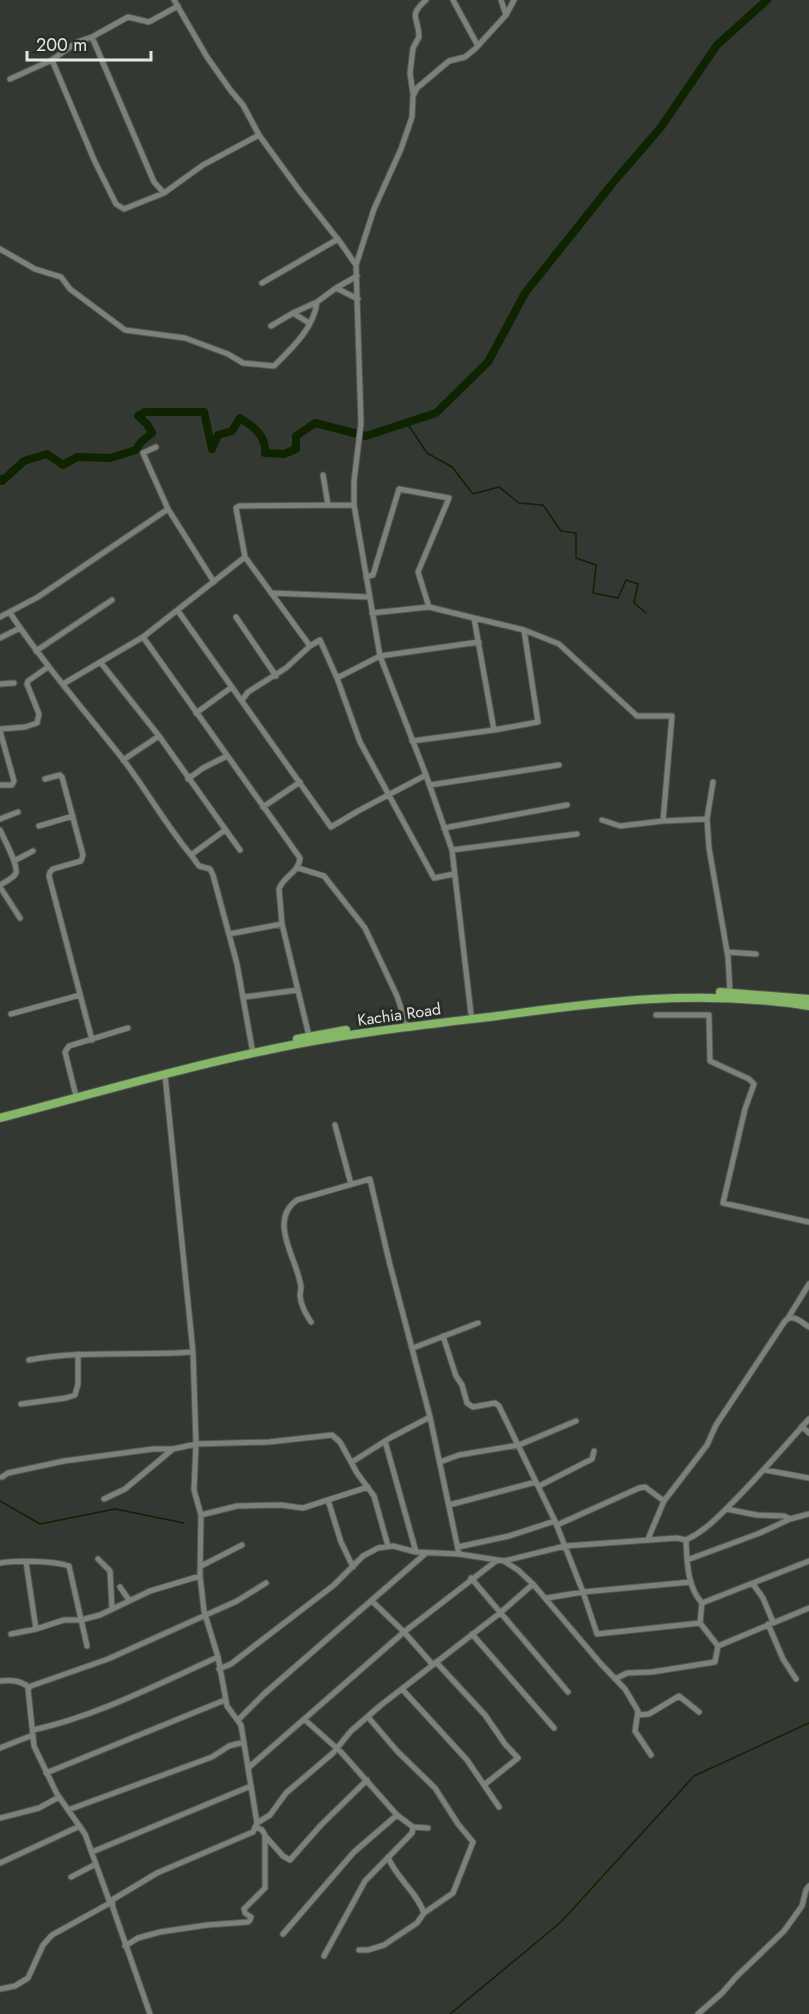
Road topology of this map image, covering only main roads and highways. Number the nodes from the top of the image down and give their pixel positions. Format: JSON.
{"nodes":[{"id":1,"x":809,"y":999,"type":"edge"},
{"id":2,"x":789,"y":1001,"type":"junction"},
{"id":3,"x":809,"y":1006,"type":"edge"},
{"id":4,"x":809,"y":1011,"type":"edge"},
{"id":5,"x":502,"y":1012,"type":"junction"},
{"id":6,"x":0,"y":1112,"type":"edge"},
{"id":7,"x":0,"y":1118,"type":"edge"}],
"edges":[{"from":1,"to":2,"type":"highway","name":"Kachia Road"},
{"from":2,"to":3,"type":"highway","name":"Kachia Road"},
{"from":2,"to":4,"type":"highway"},
{"from":2,"to":5,"type":"highway","name":"Kachia Road"},
{"from":2,"to":5,"type":"highway","name":"Kachia Road"},
{"from":5,"to":6,"type":"highway","name":"Kachia Road"},
{"from":5,"to":7,"type":"highway","name":"Kachia Road"}]}
